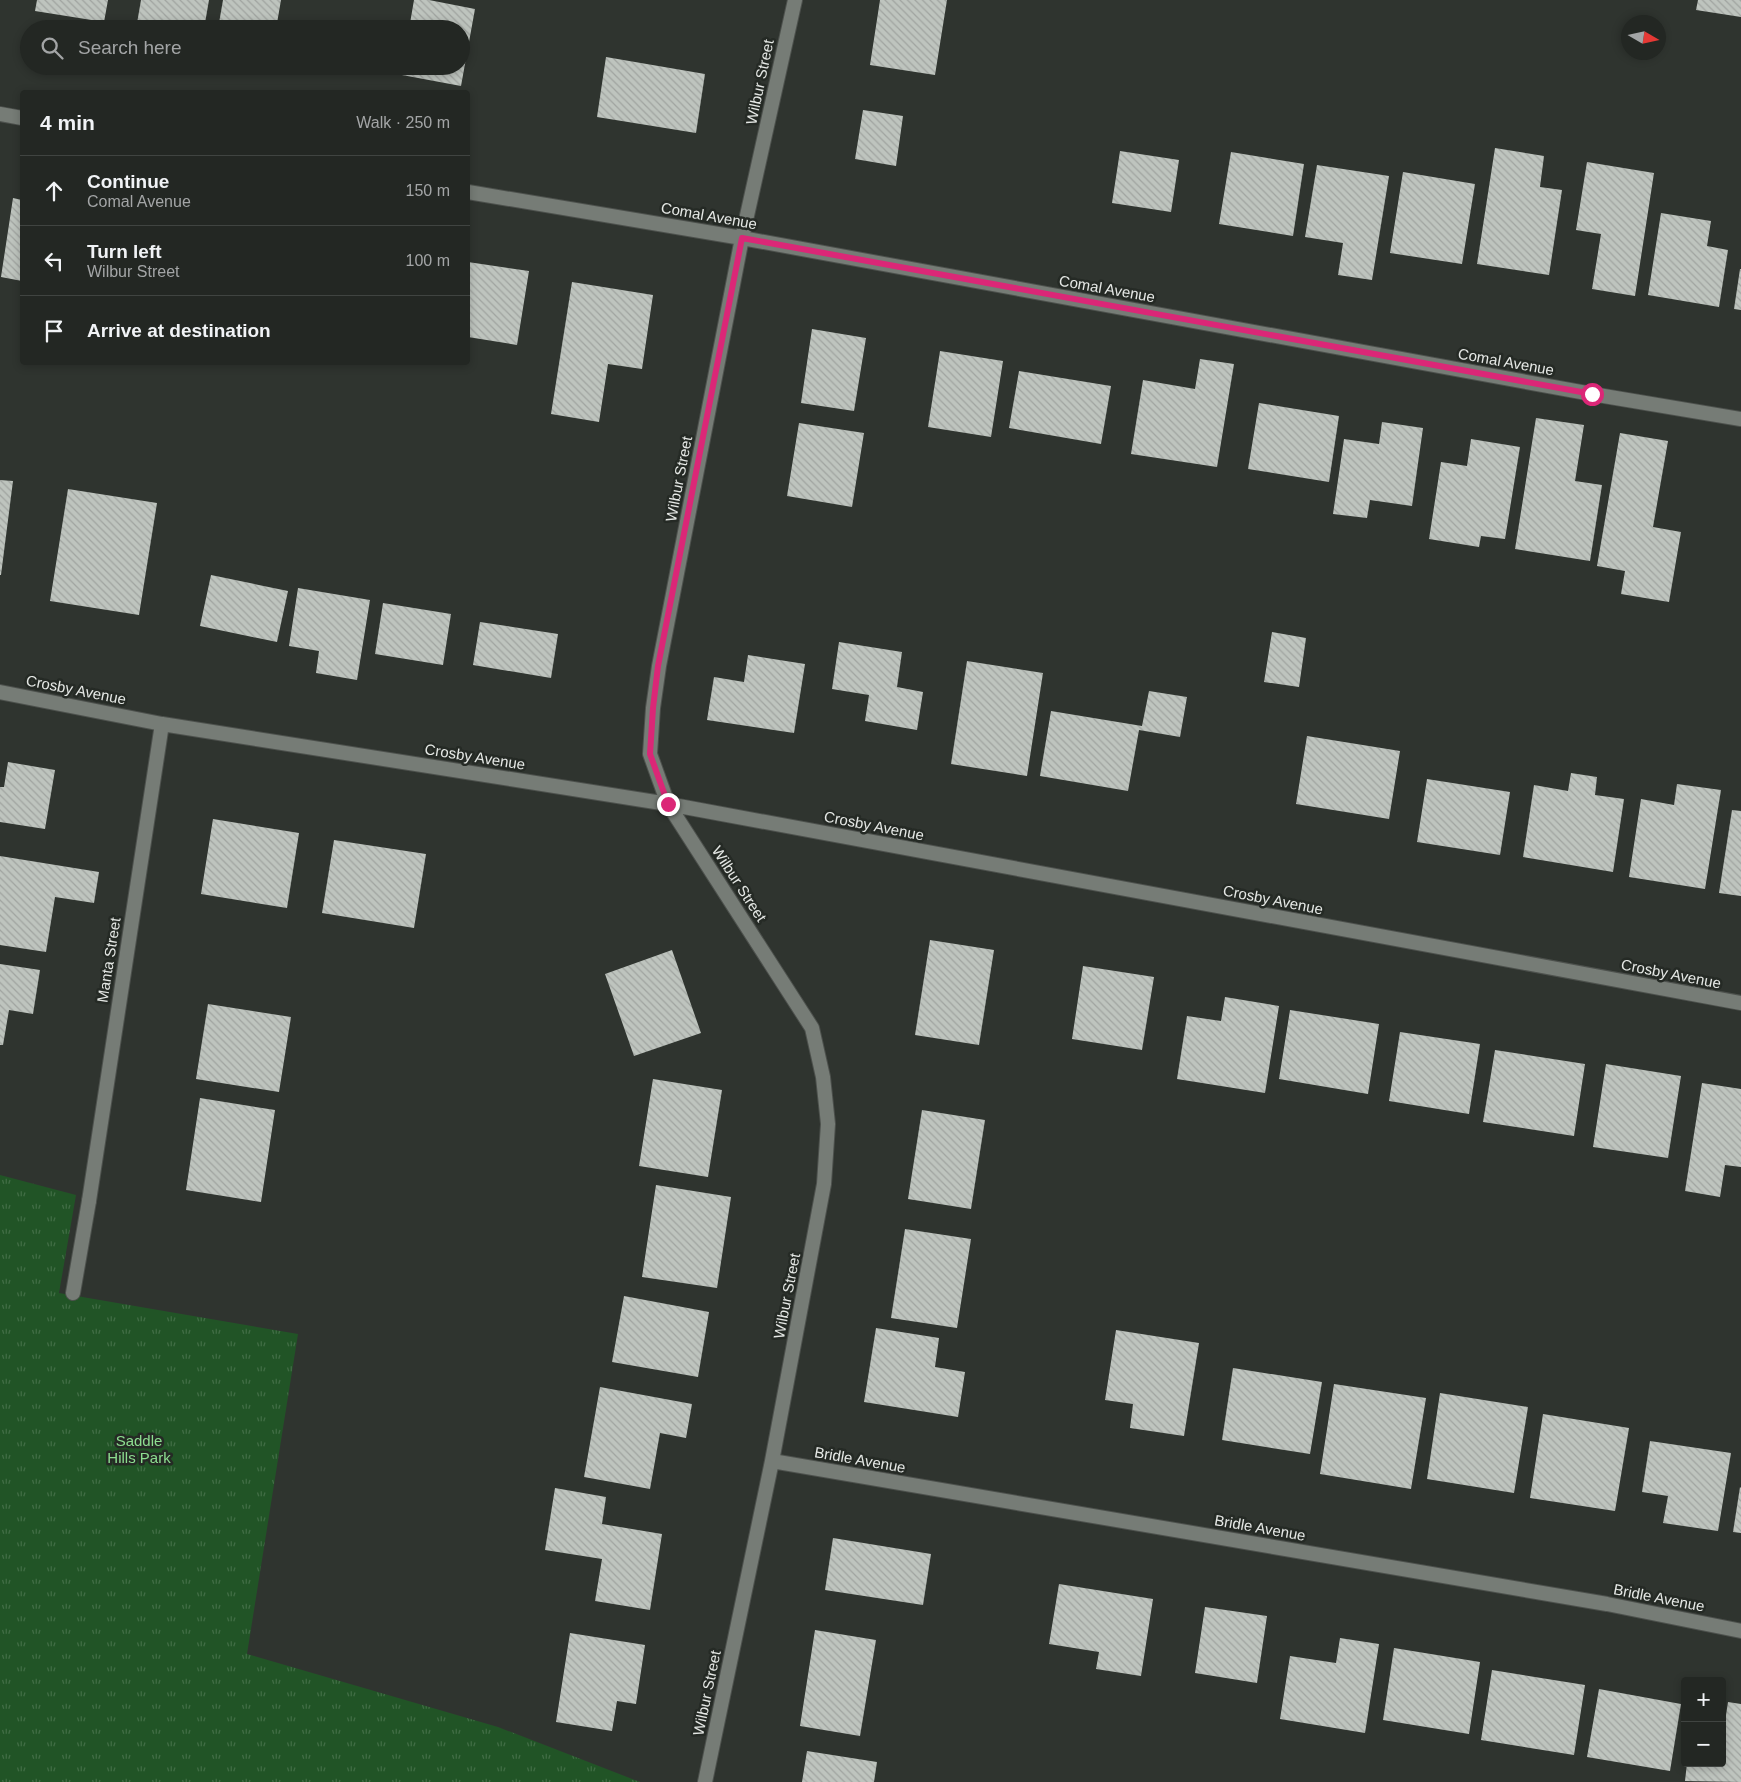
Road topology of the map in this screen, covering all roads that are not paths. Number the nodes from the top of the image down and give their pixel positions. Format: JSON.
{"nodes":[{"id":1,"x":795,"y":0,"type":"edge"},
{"id":2,"x":0,"y":114,"type":"edge"},
{"id":3,"x":20,"y":118,"type":"edge"},
{"id":4,"x":470,"y":192,"type":"edge"},
{"id":5,"x":742,"y":238,"type":"junction"},
{"id":6,"x":1741,"y":419,"type":"edge"},
{"id":7,"x":0,"y":692,"type":"edge"},
{"id":8,"x":162,"y":724,"type":"junction"},
{"id":9,"x":668,"y":804,"type":"junction"},
{"id":10,"x":1741,"y":1003,"type":"edge"},
{"id":11,"x":73,"y":1293,"type":"dead end"},
{"id":12,"x":772,"y":1461,"type":"junction"},
{"id":13,"x":1741,"y":1631,"type":"edge"},
{"id":14,"x":705,"y":1782,"type":"edge"}],
"edges":[{"from":1,"to":5,"type":"street","name":"Wilbur Street"},
{"from":2,"to":3,"type":"street"},
{"from":4,"to":5,"type":"street","name":"Comal Avenue"},
{"from":5,"to":6,"type":"street","name":"Comal Avenue"},
{"from":5,"to":9,"type":"street","name":"Wilbur Street"},
{"from":7,"to":8,"type":"street","name":"Crosby Avenue"},
{"from":8,"to":9,"type":"street","name":"Crosby Avenue"},
{"from":8,"to":11,"type":"street","name":"Manta Street"},
{"from":9,"to":10,"type":"street","name":"Crosby Avenue"},
{"from":9,"to":12,"type":"street","name":"Wilbur Street"},
{"from":12,"to":13,"type":"street","name":"Bridle Avenue"},
{"from":12,"to":14,"type":"street","name":"Wilbur Street"}]}
